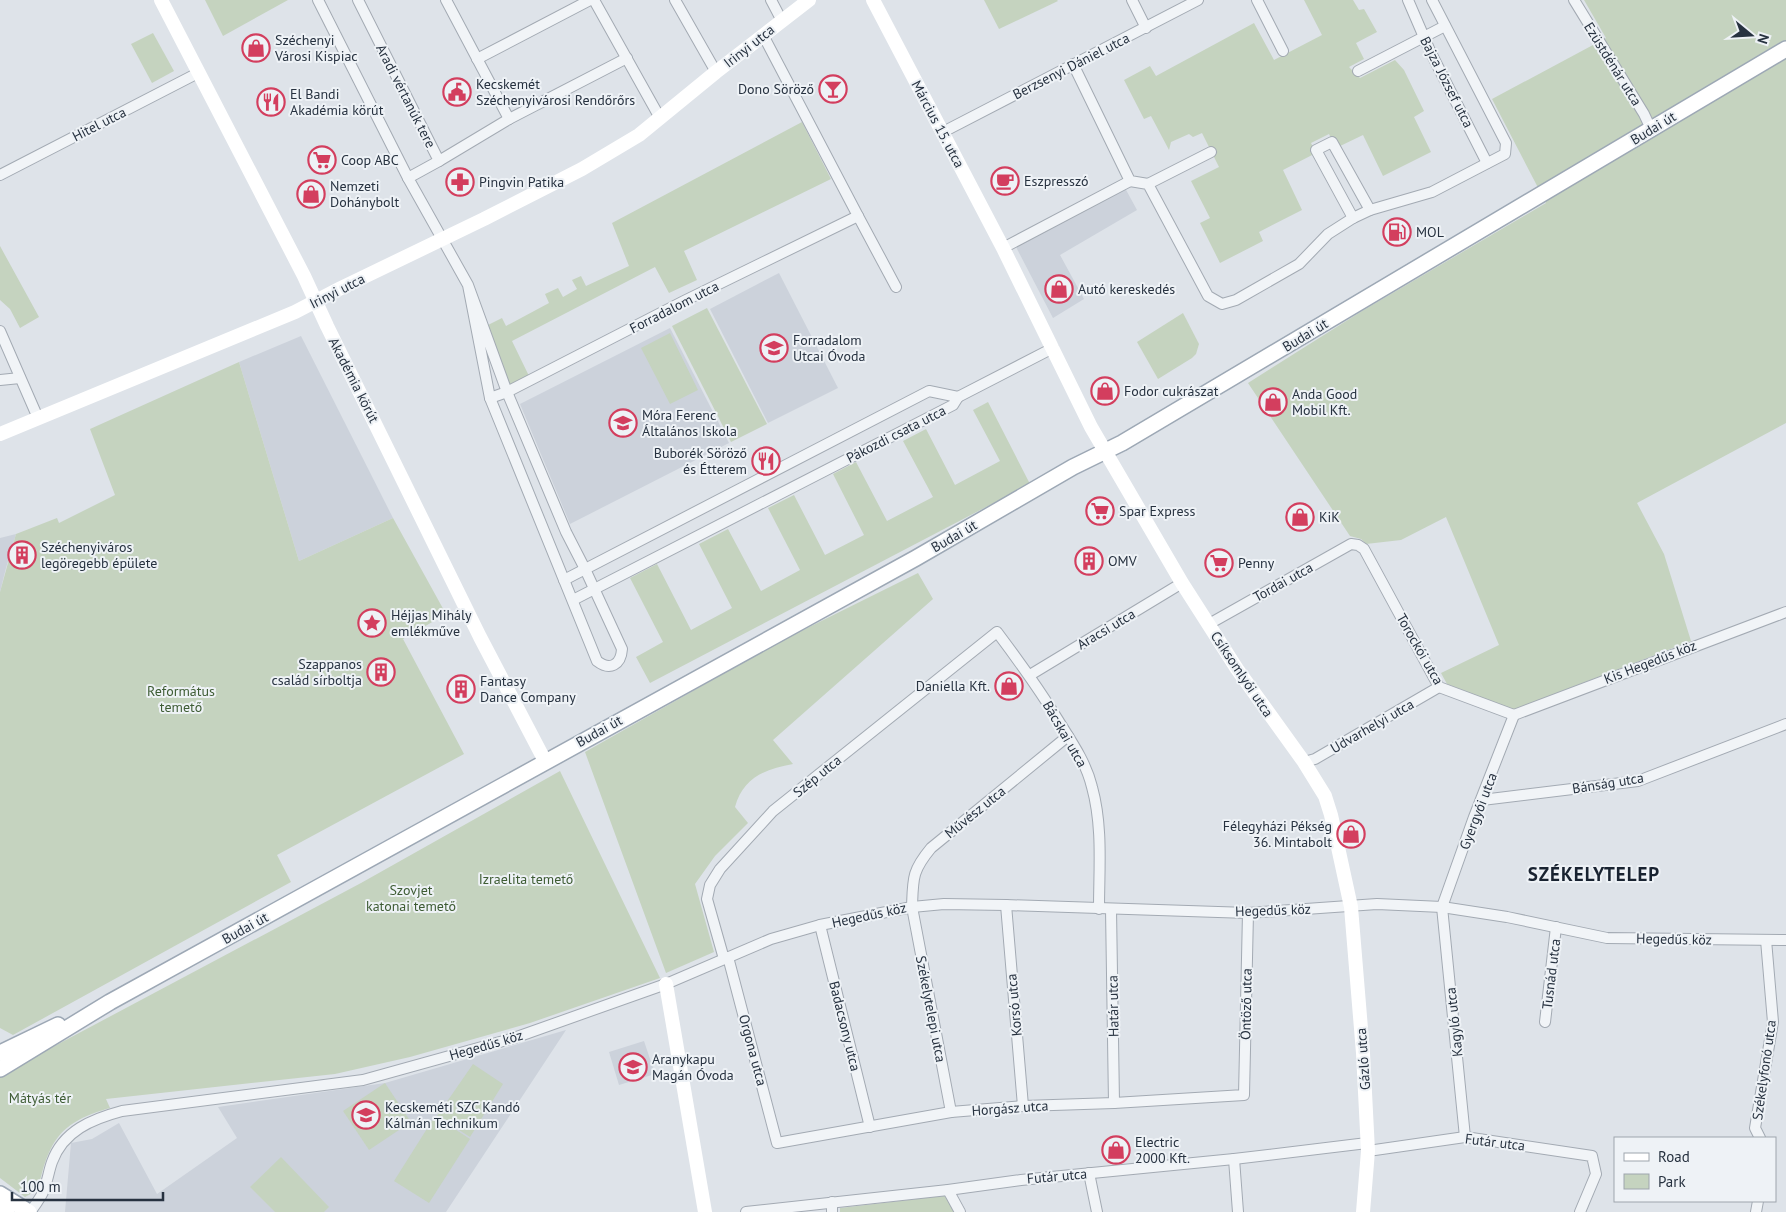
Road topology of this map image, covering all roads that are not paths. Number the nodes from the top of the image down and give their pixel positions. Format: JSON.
{"nodes":[{"id":1,"x":161,"y":0,"type":"edge"},
{"id":2,"x":318,"y":0,"type":"edge"},
{"id":3,"x":358,"y":0,"type":"edge"},
{"id":4,"x":446,"y":0,"type":"edge"},
{"id":5,"x":590,"y":0,"type":"edge"},
{"id":6,"x":594,"y":0,"type":"edge"},
{"id":7,"x":675,"y":0,"type":"edge"},
{"id":8,"x":771,"y":0,"type":"edge"},
{"id":9,"x":809,"y":0,"type":"edge"},
{"id":10,"x":873,"y":0,"type":"edge"},
{"id":11,"x":1132,"y":0,"type":"edge"},
{"id":12,"x":1198,"y":0,"type":"edge"},
{"id":13,"x":1257,"y":0,"type":"edge"},
{"id":14,"x":1408,"y":0,"type":"edge"},
{"id":15,"x":1432,"y":0,"type":"edge"},
{"id":16,"x":1574,"y":0,"type":"edge"},
{"id":17,"x":782,"y":21,"type":"junction"},
{"id":18,"x":1445,"y":26,"type":"junction"},
{"id":19,"x":1146,"y":28,"type":"junction"},
{"id":20,"x":763,"y":35,"type":"junction"},
{"id":21,"x":1424,"y":37,"type":"junction"},
{"id":22,"x":1786,"y":49,"type":"edge"},
{"id":23,"x":1283,"y":51,"type":"dead end"},
{"id":24,"x":628,"y":58,"type":"junction"},
{"id":25,"x":477,"y":59,"type":"junction"},
{"id":26,"x":1073,"y":64,"type":"junction"},
{"id":27,"x":1358,"y":71,"type":"dead end"},
{"id":28,"x":716,"y":72,"type":"junction"},
{"id":29,"x":198,"y":73,"type":"junction"},
{"id":30,"x":660,"y":118,"type":"junction"},
{"id":31,"x":509,"y":119,"type":"junction"},
{"id":32,"x":1651,"y":129,"type":"junction"},
{"id":33,"x":943,"y":132,"type":"junction"},
{"id":34,"x":1211,"y":152,"type":"dead end"},
{"id":35,"x":438,"y":161,"type":"junction"},
{"id":36,"x":1487,"y":163,"type":"junction"},
{"id":37,"x":0,"y":175,"type":"edge"},
{"id":38,"x":408,"y":178,"type":"junction"},
{"id":39,"x":1130,"y":182,"type":"junction"},
{"id":40,"x":1148,"y":184,"type":"junction"},
{"id":41,"x":1370,"y":210,"type":"junction"},
{"id":42,"x":858,"y":216,"type":"junction"},
{"id":43,"x":1353,"y":218,"type":"junction"},
{"id":44,"x":442,"y":240,"type":"junction"},
{"id":45,"x":1003,"y":248,"type":"junction"},
{"id":46,"x":468,"y":285,"type":"junction"},
{"id":47,"x":896,"y":286,"type":"dead end"},
{"id":48,"x":316,"y":302,"type":"junction"},
{"id":49,"x":0,"y":331,"type":"edge"},
{"id":50,"x":1053,"y":348,"type":"junction"},
{"id":51,"x":20,"y":378,"type":"junction"},
{"id":52,"x":0,"y":380,"type":"edge"},
{"id":53,"x":507,"y":392,"type":"junction"},
{"id":54,"x":958,"y":397,"type":"junction"},
{"id":55,"x":490,"y":398,"type":"junction"},
{"id":56,"x":38,"y":418,"type":"junction"},
{"id":57,"x":0,"y":434,"type":"edge"},
{"id":58,"x":1106,"y":451,"type":"junction"},
{"id":59,"x":1358,"y":545,"type":"joint"},
{"id":60,"x":586,"y":569,"type":"junction"},
{"id":61,"x":564,"y":580,"type":"junction"},
{"id":62,"x":1182,"y":583,"type":"junction"},
{"id":63,"x":595,"y":590,"type":"junction"},
{"id":64,"x":573,"y":600,"type":"junction"},
{"id":65,"x":1786,"y":612,"type":"edge"},
{"id":66,"x":1209,"y":624,"type":"junction"},
{"id":67,"x":997,"y":632,"type":"joint"},
{"id":68,"x":1030,"y":675,"type":"junction"},
{"id":69,"x":1439,"y":687,"type":"junction"},
{"id":70,"x":1514,"y":715,"type":"junction"},
{"id":71,"x":1786,"y":724,"type":"edge"},
{"id":72,"x":1068,"y":736,"type":"junction"},
{"id":73,"x":545,"y":761,"type":"junction"},
{"id":74,"x":1304,"y":762,"type":"junction"},
{"id":75,"x":1482,"y":800,"type":"junction"},
{"id":76,"x":1006,"y":905,"type":"junction"},
{"id":77,"x":912,"y":906,"type":"junction"},
{"id":78,"x":1351,"y":907,"type":"junction"},
{"id":79,"x":1442,"y":907,"type":"junction"},
{"id":80,"x":1099,"y":909,"type":"junction"},
{"id":81,"x":1111,"y":909,"type":"junction"},
{"id":82,"x":1248,"y":912,"type":"junction"},
{"id":83,"x":820,"y":926,"type":"junction"},
{"id":84,"x":1556,"y":927,"type":"junction"},
{"id":85,"x":1766,"y":940,"type":"junction"},
{"id":86,"x":1786,"y":940,"type":"edge"},
{"id":87,"x":726,"y":958,"type":"junction"},
{"id":88,"x":666,"y":984,"type":"junction"},
{"id":89,"x":110,"y":1002,"type":"junction"},
{"id":90,"x":1545,"y":1022,"type":"dead end"},
{"id":91,"x":0,"y":1053,"type":"edge"},
{"id":92,"x":0,"y":1069,"type":"edge"},
{"id":93,"x":1244,"y":1095,"type":"joint"},
{"id":94,"x":1114,"y":1103,"type":"junction"},
{"id":95,"x":1023,"y":1106,"type":"junction"},
{"id":96,"x":951,"y":1112,"type":"junction"},
{"id":97,"x":870,"y":1127,"type":"junction"},
{"id":98,"x":1465,"y":1137,"type":"junction"},
{"id":99,"x":1760,"y":1137,"type":"edge"},
{"id":100,"x":777,"y":1143,"type":"joint"},
{"id":101,"x":1367,"y":1147,"type":"junction"},
{"id":102,"x":1234,"y":1159,"type":"junction"},
{"id":103,"x":1089,"y":1173,"type":"junction"},
{"id":104,"x":0,"y":1188,"type":"edge"},
{"id":105,"x":948,"y":1190,"type":"junction"},
{"id":106,"x":0,"y":1194,"type":"edge"},
{"id":107,"x":832,"y":1207,"type":"edge"},
{"id":108,"x":7,"y":1209,"type":"edge"},
{"id":109,"x":30,"y":1212,"type":"edge"},
{"id":110,"x":705,"y":1212,"type":"edge"},
{"id":111,"x":746,"y":1212,"type":"edge"},
{"id":112,"x":960,"y":1212,"type":"edge"},
{"id":113,"x":1097,"y":1212,"type":"edge"},
{"id":114,"x":1238,"y":1212,"type":"edge"},
{"id":115,"x":1363,"y":1212,"type":"edge"},
{"id":116,"x":1580,"y":1212,"type":"edge"}],
"edges":[{"from":1,"to":29,"type":"street","name":"Akadémia körút"},
{"from":2,"to":38,"type":"street"},
{"from":3,"to":35,"type":"street","name":"Aradi vértanúk tere"},
{"from":4,"to":25,"type":"street"},
{"from":5,"to":25,"type":"street"},
{"from":6,"to":24,"type":"street"},
{"from":7,"to":28,"type":"street","name":"Irinyi utca"},
{"from":8,"to":17,"type":"street","name":"Irinyi utca"},
{"from":9,"to":17,"type":"street","name":"Irinyi utca"},
{"from":10,"to":33,"type":"street","name":"Március 15. utca"},
{"from":11,"to":19,"type":"street"},
{"from":12,"to":19,"type":"street","name":"Berzsenyi Dániel utca"},
{"from":13,"to":23,"type":"street"},
{"from":14,"to":21,"type":"street","name":"Bajza József utca"},
{"from":15,"to":18,"type":"street","name":"Bajza József utca"},
{"from":16,"to":32,"type":"street","name":"Ezüstdénár utca"},
{"from":17,"to":20,"type":"street","name":"Irinyi utca"},
{"from":18,"to":21,"type":"street"},
{"from":18,"to":36,"type":"street","name":"Bajza József utca"},
{"from":19,"to":26,"type":"street","name":"Berzsenyi Dániel utca"},
{"from":20,"to":28,"type":"street","name":"Irinyi utca"},
{"from":20,"to":42,"type":"street"},
{"from":21,"to":27,"type":"street"},
{"from":21,"to":36,"type":"street","name":"Bajza József utca"},
{"from":22,"to":32,"type":"main road","name":"Budai út"},
{"from":24,"to":30,"type":"street"},
{"from":24,"to":31,"type":"street"},
{"from":25,"to":31,"type":"street"},
{"from":26,"to":33,"type":"street","name":"Berzsenyi Dániel utca"},
{"from":26,"to":39,"type":"street"},
{"from":28,"to":30,"type":"street","name":"Irinyi utca"},
{"from":29,"to":37,"type":"street","name":"Hitel utca"},
{"from":29,"to":48,"type":"street","name":"Akadémia körút"},
{"from":30,"to":44,"type":"street","name":"Irinyi utca"},
{"from":31,"to":35,"type":"street"},
{"from":32,"to":58,"type":"main road","name":"Budai út"},
{"from":33,"to":45,"type":"street","name":"Március 15. utca"},
{"from":34,"to":40,"type":"street"},
{"from":35,"to":38,"type":"street","name":"Aradi vértanúk tere"},
{"from":36,"to":41,"type":"street"},
{"from":38,"to":44,"type":"street"},
{"from":39,"to":40,"type":"street"},
{"from":39,"to":45,"type":"street"},
{"from":40,"to":43,"type":"street"},
{"from":41,"to":43,"type":"street"},
{"from":41,"to":43,"type":"street"},
{"from":42,"to":47,"type":"street"},
{"from":42,"to":53,"type":"street","name":"Forradalom utca"},
{"from":44,"to":46,"type":"street"},
{"from":44,"to":48,"type":"street","name":"Irinyi utca"},
{"from":45,"to":50,"type":"street","name":"Március 15. utca"},
{"from":46,"to":53,"type":"street"},
{"from":46,"to":55,"type":"street"},
{"from":48,"to":56,"type":"street","name":"Irinyi utca"},
{"from":48,"to":73,"type":"street","name":"Akadémia körút"},
{"from":49,"to":51,"type":"street"},
{"from":50,"to":54,"type":"street"},
{"from":50,"to":58,"type":"street","name":"Március 15. utca"},
{"from":51,"to":52,"type":"street"},
{"from":51,"to":56,"type":"street"},
{"from":53,"to":55,"type":"street","name":"Forradalom utca"},
{"from":53,"to":60,"type":"street"},
{"from":54,"to":60,"type":"street","name":"Pákozdi csata utca"},
{"from":54,"to":63,"type":"street","name":"Pákozdi csata utca"},
{"from":55,"to":61,"type":"street"},
{"from":56,"to":57,"type":"street","name":"Irinyi utca"},
{"from":58,"to":62,"type":"street","name":"Csíksomlyói utca"},
{"from":58,"to":73,"type":"main road","name":"Budai út"},
{"from":59,"to":66,"type":"street","name":"Tordai utca"},
{"from":59,"to":69,"type":"street","name":"Torockói utca"},
{"from":60,"to":61,"type":"street","name":"Pákozdi csata utca"},
{"from":60,"to":63,"type":"street"},
{"from":61,"to":64,"type":"street"},
{"from":62,"to":66,"type":"street","name":"Csíksomlyói utca"},
{"from":62,"to":68,"type":"street","name":"Aracsi utca"},
{"from":63,"to":64,"type":"street","name":"Pákozdi csata utca"},
{"from":63,"to":64,"type":"street"},
{"from":65,"to":70,"type":"street","name":"Kis Hegedűs köz"},
{"from":66,"to":74,"type":"street","name":"Csíksomlyói utca"},
{"from":67,"to":68,"type":"street","name":"Bácskai utca"},
{"from":67,"to":87,"type":"street","name":"Szép utca"},
{"from":68,"to":72,"type":"street","name":"Bácskai utca"},
{"from":69,"to":70,"type":"street","name":"Torockói utca"},
{"from":69,"to":74,"type":"street","name":"Udvarhelyi utca"},
{"from":70,"to":75,"type":"street","name":"Gyergyói utca"},
{"from":71,"to":75,"type":"street","name":"Bánság utca"},
{"from":72,"to":77,"type":"street","name":"Művész utca"},
{"from":72,"to":80,"type":"street","name":"Bácskai utca"},
{"from":73,"to":89,"type":"main road","name":"Budai út"},
{"from":74,"to":78,"type":"street","name":"Csíksomlyói utca"},
{"from":75,"to":79,"type":"street","name":"Gyergyói utca"},
{"from":76,"to":77,"type":"street","name":"Hegedűs köz"},
{"from":76,"to":80,"type":"street","name":"Hegedűs köz"},
{"from":76,"to":95,"type":"street","name":"Korsó utca"},
{"from":77,"to":83,"type":"street","name":"Hegedűs köz"},
{"from":77,"to":96,"type":"street","name":"Székelytelepi utca"},
{"from":78,"to":79,"type":"street","name":"Hegedűs köz"},
{"from":78,"to":82,"type":"street","name":"Hegedűs köz"},
{"from":78,"to":101,"type":"street","name":"Gázló utca"},
{"from":79,"to":84,"type":"street","name":"Hegedűs köz"},
{"from":79,"to":98,"type":"street","name":"Kagyló utca"},
{"from":80,"to":81,"type":"street","name":"Hegedűs köz"},
{"from":81,"to":82,"type":"street","name":"Hegedűs köz"},
{"from":81,"to":94,"type":"street","name":"Határ utca"},
{"from":82,"to":93,"type":"street","name":"Öntöző utca"},
{"from":83,"to":87,"type":"street","name":"Hegedűs köz"},
{"from":83,"to":97,"type":"street","name":"Badacsony utca"},
{"from":84,"to":85,"type":"street","name":"Hegedűs köz"},
{"from":84,"to":90,"type":"street","name":"Tusnád utca"},
{"from":85,"to":86,"type":"street","name":"Hegedűs köz"},
{"from":85,"to":99,"type":"street","name":"Székelyfonó utca"},
{"from":87,"to":88,"type":"street","name":"Hegedűs köz"},
{"from":87,"to":100,"type":"street","name":"Orgona utca"},
{"from":88,"to":109,"type":"street","name":"Hegedűs köz"},
{"from":88,"to":110,"type":"street"},
{"from":89,"to":91,"type":"main road","name":"Budai út"},
{"from":89,"to":92,"type":"main road","name":"Budai út"},
{"from":93,"to":94,"type":"street","name":"Horgász utca"},
{"from":94,"to":95,"type":"street","name":"Horgász utca"},
{"from":95,"to":96,"type":"street","name":"Horgász utca"},
{"from":96,"to":97,"type":"street","name":"Horgász utca"},
{"from":97,"to":100,"type":"street","name":"Horgász utca"},
{"from":98,"to":101,"type":"street","name":"Futár utca"},
{"from":98,"to":116,"type":"street","name":"Futár utca"},
{"from":101,"to":102,"type":"street","name":"Futár utca"},
{"from":101,"to":115,"type":"street","name":"Gázló utca"},
{"from":102,"to":103,"type":"street","name":"Futár utca"},
{"from":102,"to":114,"type":"street"},
{"from":103,"to":105,"type":"street","name":"Futár utca"},
{"from":103,"to":113,"type":"street"},
{"from":104,"to":108,"type":"main road"},
{"from":105,"to":107,"type":"street","name":"Futár utca"},
{"from":105,"to":112,"type":"street"},
{"from":106,"to":108,"type":"main road"},
{"from":107,"to":111,"type":"street","name":"Futár utca"},
{"from":108,"to":109,"type":"main road"}]}
